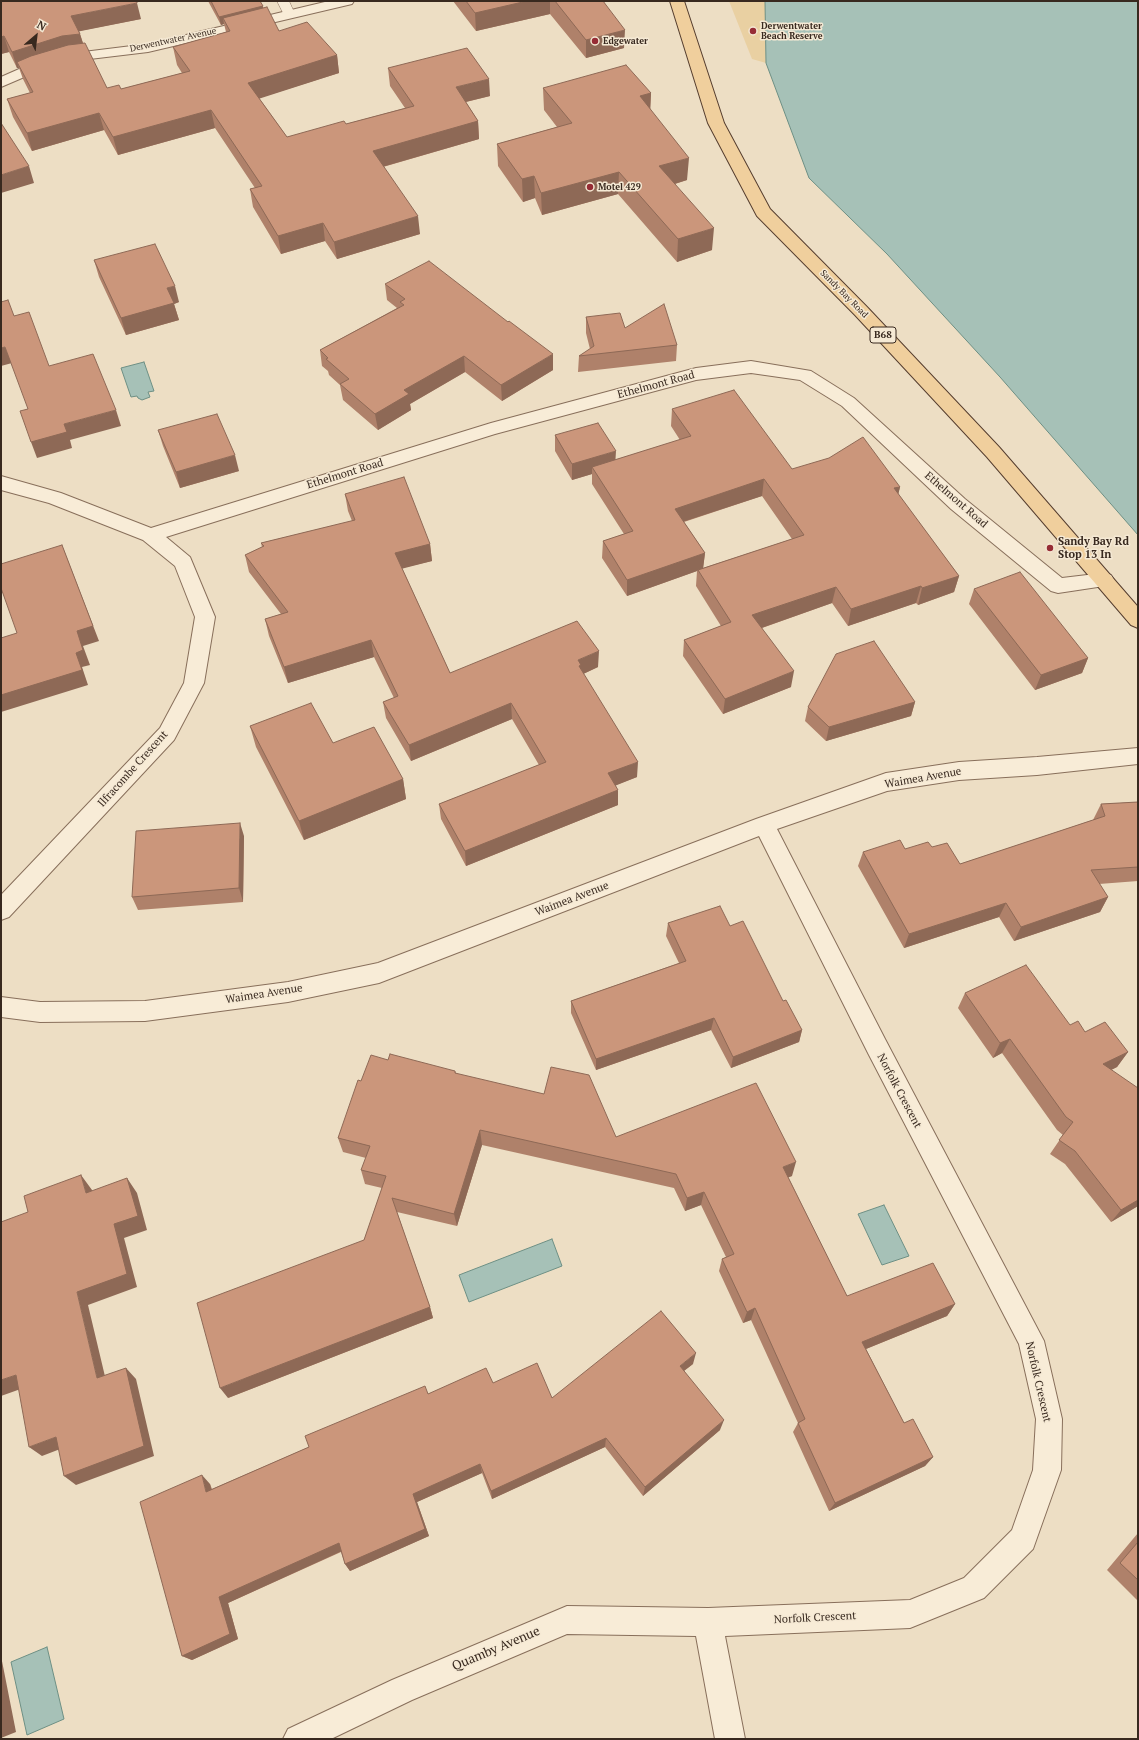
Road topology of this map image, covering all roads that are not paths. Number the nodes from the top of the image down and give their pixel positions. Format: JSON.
{"nodes":[{"id":1,"x":347,"y":1,"type":"edge"},
{"id":2,"x":678,"y":1,"type":"edge"},
{"id":3,"x":286,"y":8,"type":"edge"},
{"id":4,"x":1,"y":82,"type":"edge"},
{"id":5,"x":1,"y":483,"type":"edge"},
{"id":6,"x":150,"y":534,"type":"junction"},
{"id":7,"x":1104,"y":580,"type":"junction"},
{"id":8,"x":1138,"y":620,"type":"edge"},
{"id":9,"x":1138,"y":756,"type":"edge"},
{"id":10,"x":764,"y":825,"type":"junction"},
{"id":11,"x":1,"y":910,"type":"edge"},
{"id":12,"x":1,"y":1007,"type":"edge"},
{"id":13,"x":708,"y":1622,"type":"junction"},
{"id":14,"x":298,"y":1739,"type":"edge"},
{"id":15,"x":730,"y":1739,"type":"edge"}],
"edges":[{"from":1,"to":3,"type":"street","name":"Derwentwater Avenue"},
{"from":2,"to":7,"type":"main road","name":"Sandy Bay Road","number":"B68"},
{"from":3,"to":4,"type":"street","name":"Derwentwater Avenue"},
{"from":5,"to":6,"type":"street","name":"Ilfracombe Crescent"},
{"from":6,"to":7,"type":"street","name":"Ethelmont Road"},
{"from":6,"to":11,"type":"street","name":"Ilfracombe Crescent"},
{"from":7,"to":8,"type":"main road","name":"Sandy Bay Road","number":"B68"},
{"from":9,"to":10,"type":"street","name":"Waimea Avenue"},
{"from":10,"to":12,"type":"street","name":"Waimea Avenue"},
{"from":10,"to":13,"type":"street","name":"Norfolk Crescent"},
{"from":13,"to":14,"type":"street","name":"Quamby Avenue"},
{"from":13,"to":15,"type":"street"}]}
